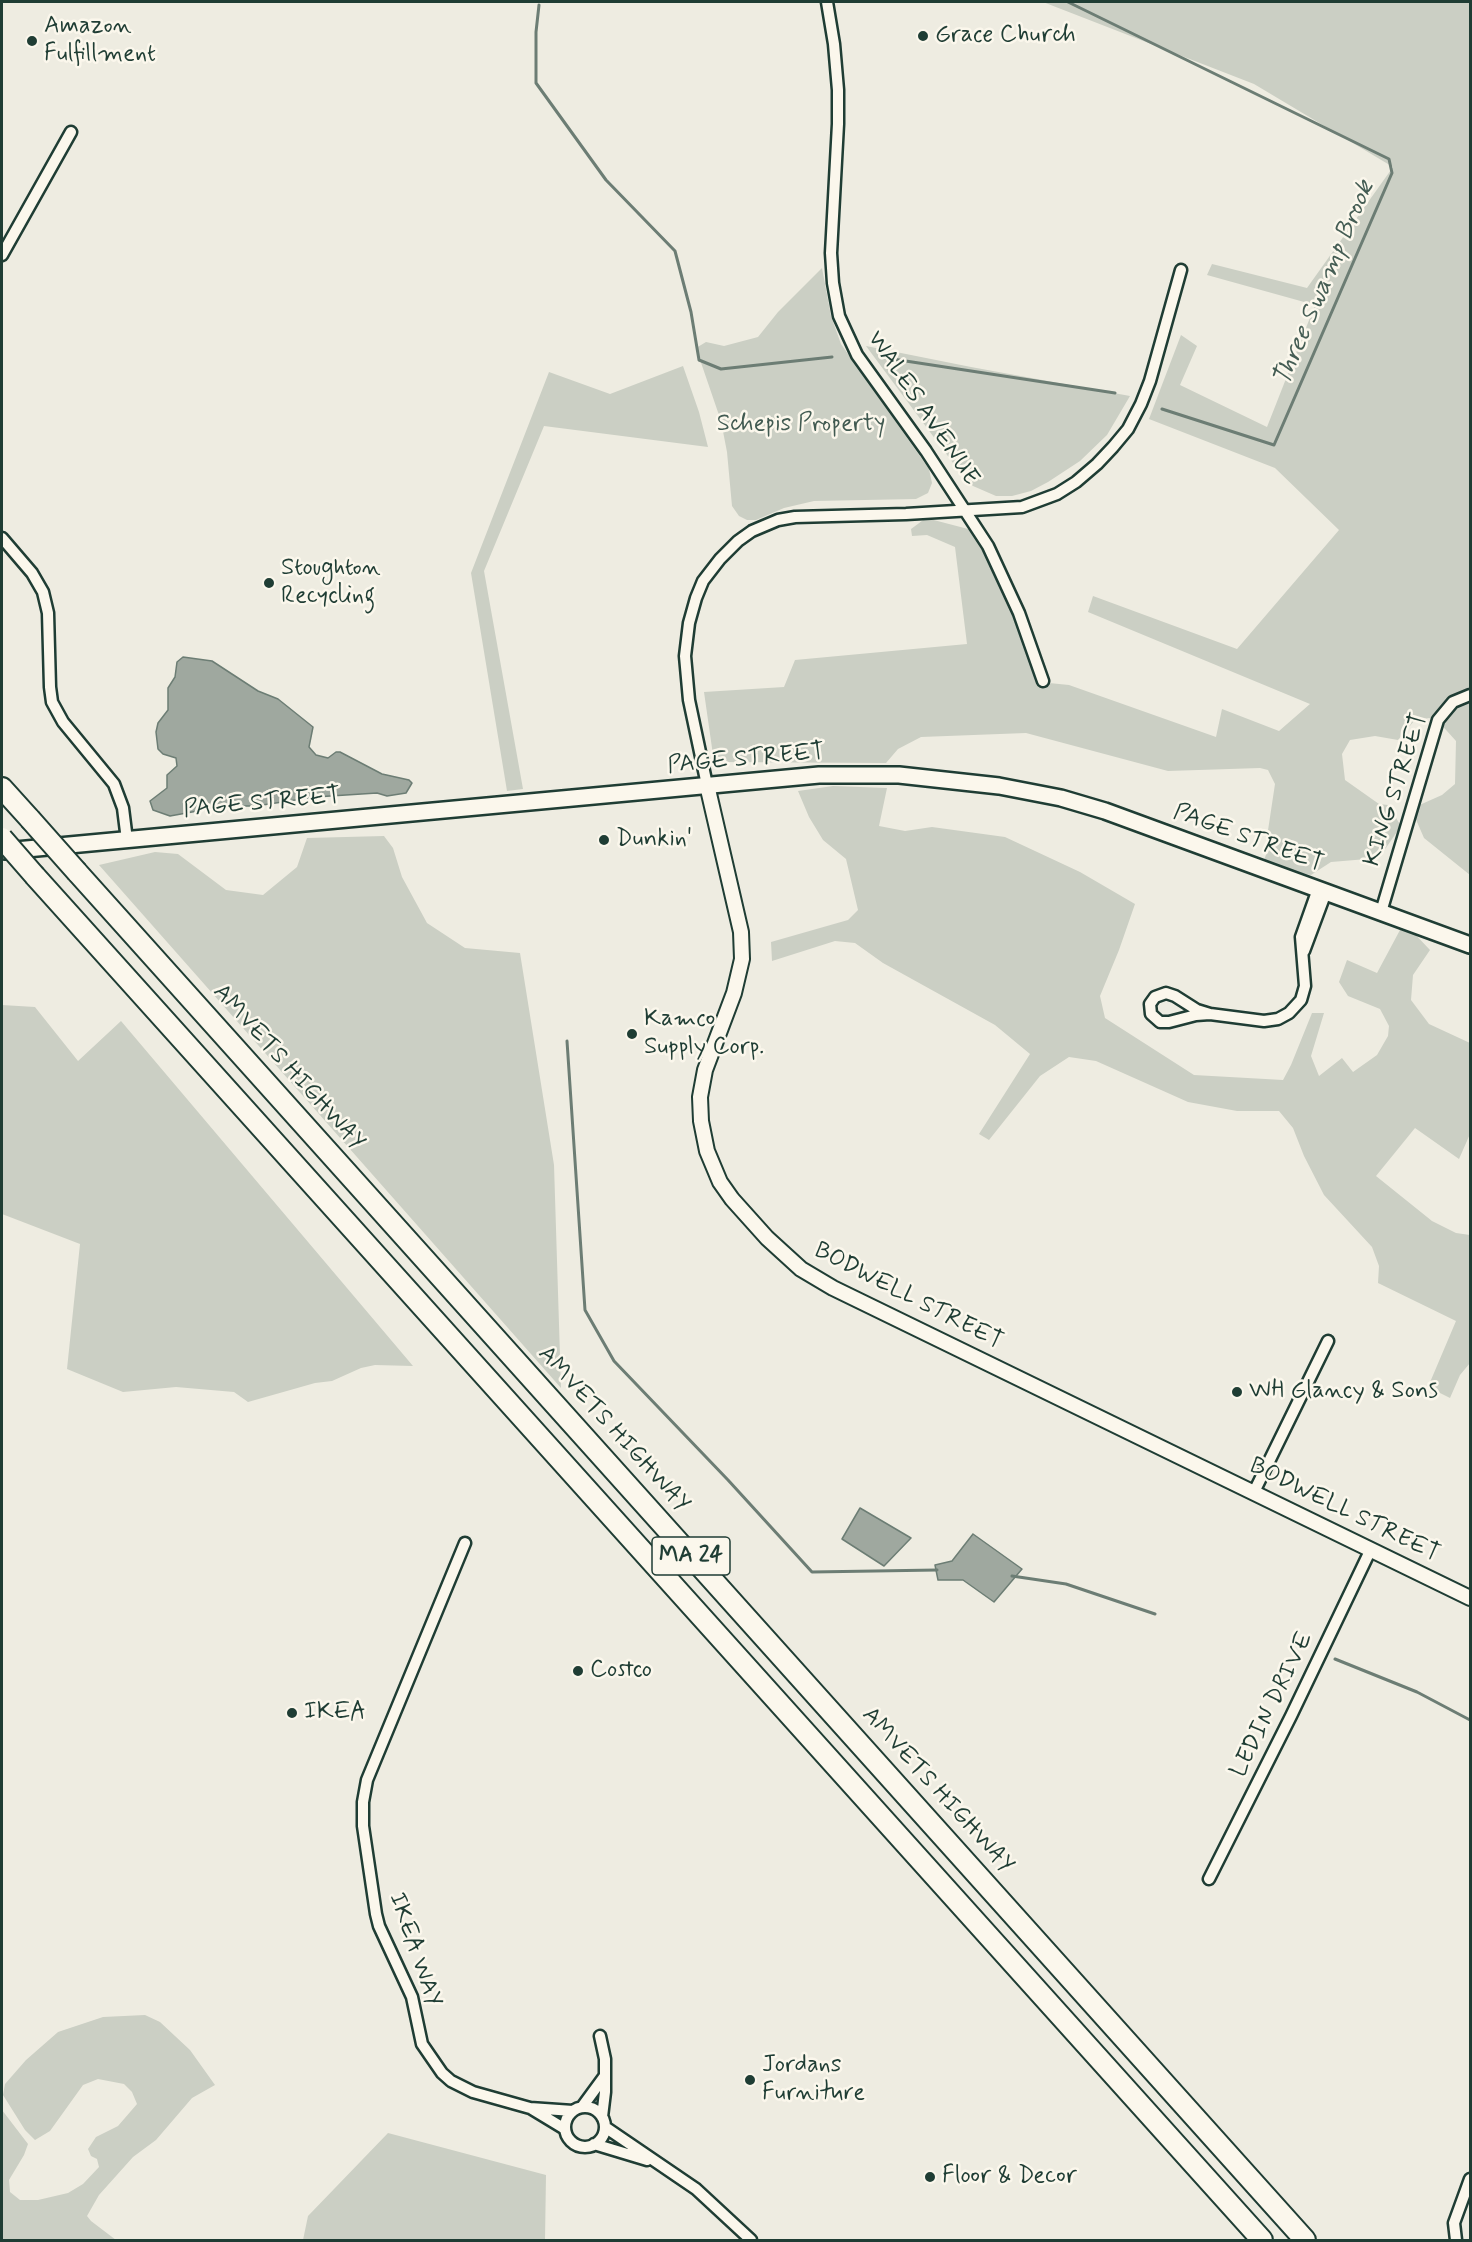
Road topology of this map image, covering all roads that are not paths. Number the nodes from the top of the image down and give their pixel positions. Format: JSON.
{"nodes":[{"id":1,"x":827,"y":2,"type":"edge"},
{"id":2,"x":71,"y":132,"type":"dead end"},
{"id":3,"x":2,"y":255,"type":"edge"},
{"id":4,"x":1181,"y":270,"type":"dead end"},
{"id":5,"x":966,"y":510,"type":"junction"},
{"id":6,"x":2,"y":538,"type":"edge"},
{"id":7,"x":1043,"y":681,"type":"dead end"},
{"id":8,"x":1470,"y":695,"type":"edge"},
{"id":9,"x":706,"y":785,"type":"junction"},
{"id":10,"x":2,"y":788,"type":"edge"},
{"id":11,"x":2,"y":838,"type":"edge"},
{"id":12,"x":127,"y":840,"type":"junction"},
{"id":13,"x":2,"y":851,"type":"edge"},
{"id":14,"x":1322,"y":890,"type":"junction"},
{"id":15,"x":1381,"y":912,"type":"junction"},
{"id":16,"x":1470,"y":945,"type":"edge"},
{"id":17,"x":1182,"y":1001,"type":"junction"},
{"id":18,"x":1210,"y":1014,"type":"junction"},
{"id":19,"x":1177,"y":1020,"type":"junction"},
{"id":20,"x":1328,"y":1341,"type":"dead end"},
{"id":21,"x":1254,"y":1492,"type":"junction"},
{"id":22,"x":465,"y":1543,"type":"dead end"},
{"id":23,"x":1371,"y":1549,"type":"junction"},
{"id":24,"x":1470,"y":1598,"type":"edge"},
{"id":25,"x":1209,"y":1879,"type":"dead end"},
{"id":26,"x":600,"y":2036,"type":"dead end"},
{"id":27,"x":604,"y":2077,"type":"junction"},
{"id":28,"x":530,"y":2108,"type":"junction"},
{"id":29,"x":578,"y":2109,"type":"junction"},
{"id":30,"x":603,"y":2122,"type":"junction"},
{"id":31,"x":566,"y":2129,"type":"junction"},
{"id":32,"x":594,"y":2144,"type":"junction"},
{"id":33,"x":656,"y":2163,"type":"junction"},
{"id":34,"x":1470,"y":2179,"type":"edge"},
{"id":35,"x":751,"y":2241,"type":"edge"},
{"id":36,"x":1262,"y":2241,"type":"edge"},
{"id":37,"x":1305,"y":2241,"type":"edge"},
{"id":38,"x":1456,"y":2241,"type":"edge"}],
"edges":[{"from":1,"to":5,"type":"street","name":"WALES AVENUE"},
{"from":2,"to":3,"type":"street"},
{"from":4,"to":5,"type":"street"},
{"from":5,"to":7,"type":"street","name":"WALES AVENUE"},
{"from":5,"to":9,"type":"street"},
{"from":6,"to":12,"type":"street"},
{"from":8,"to":15,"type":"street","name":"KING STREET"},
{"from":9,"to":12,"type":"main road","name":"PAGE STREET"},
{"from":9,"to":14,"type":"main road","name":"PAGE STREET"},
{"from":9,"to":21,"type":"street","name":"BODWELL STREET"},
{"from":10,"to":37,"type":"highway","name":"AMVETS HIGHWAY","number":"MA 24","bridge":true},
{"from":11,"to":36,"type":"highway","number":"MA 24","bridge":true},
{"from":12,"to":13,"type":"main road","name":"PAGE STREET"},
{"from":14,"to":15,"type":"main road","name":"PAGE STREET"},
{"from":14,"to":18,"type":"street"},
{"from":15,"to":16,"type":"main road","name":"PAGE STREET"},
{"from":17,"to":18,"type":"street"},
{"from":17,"to":19,"type":"street"},
{"from":17,"to":19,"type":"street"},
{"from":18,"to":19,"type":"street"},
{"from":20,"to":21,"type":"street"},
{"from":21,"to":23,"type":"street","name":"BODWELL STREET"},
{"from":22,"to":28,"type":"street","name":"IKEA WAY"},
{"from":23,"to":24,"type":"street","name":"BODWELL STREET"},
{"from":23,"to":25,"type":"street","name":"LEDIN DRIVE"},
{"from":26,"to":27,"type":"street"},
{"from":27,"to":29,"type":"street"},
{"from":27,"to":30,"type":"street"},
{"from":28,"to":29,"type":"street","name":"IKEA WAY"},
{"from":28,"to":31,"type":"street","name":"IKEA WAY"},
{"from":29,"to":30,"type":"street"},
{"from":29,"to":31,"type":"street"},
{"from":30,"to":32,"type":"street"},
{"from":30,"to":33,"type":"street"},
{"from":31,"to":32,"type":"street"},
{"from":32,"to":33,"type":"street"},
{"from":33,"to":35,"type":"street"},
{"from":34,"to":38,"type":"street"}]}
